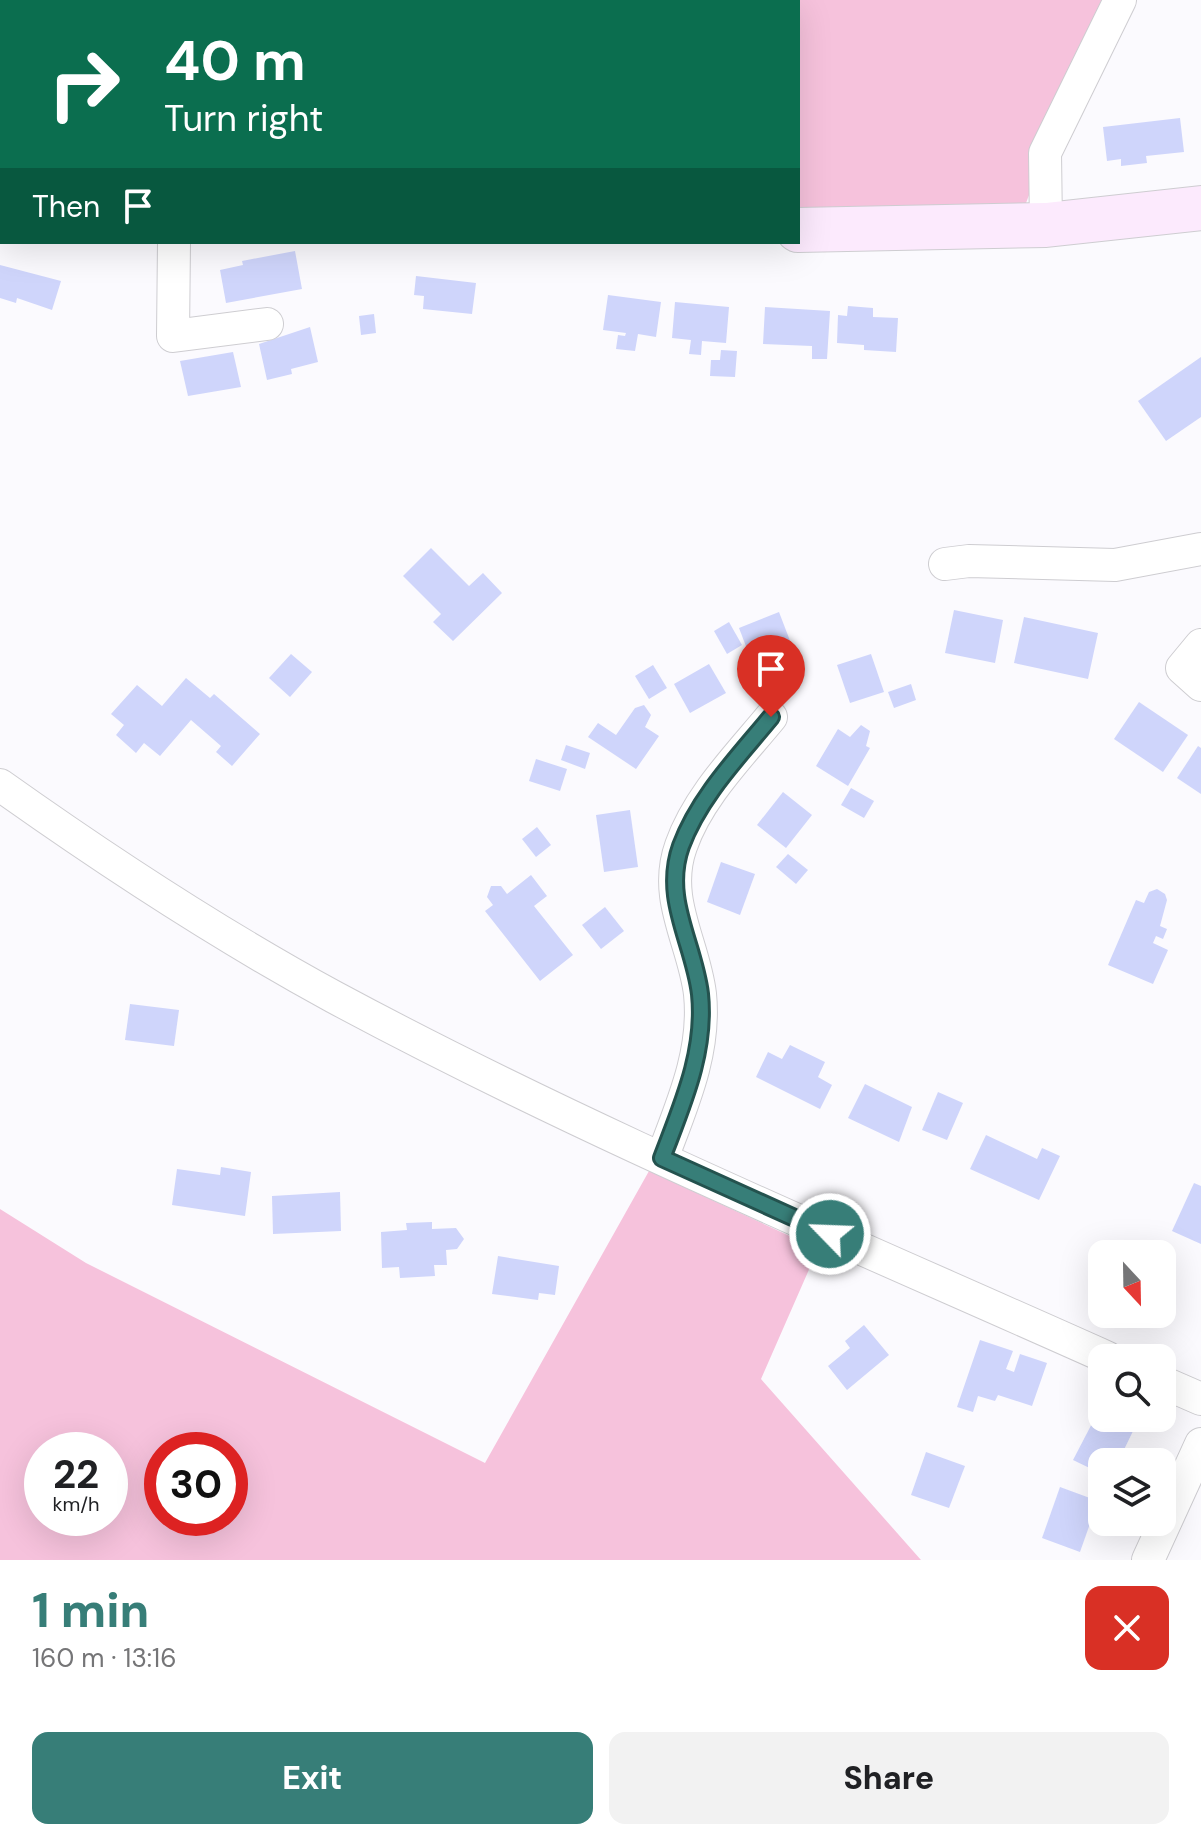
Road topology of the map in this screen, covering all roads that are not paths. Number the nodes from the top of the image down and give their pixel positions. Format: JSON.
{"nodes":[{"id":1,"x":1120,"y":0,"type":"edge"},
{"id":2,"x":1201,"y":208,"type":"edge"},
{"id":3,"x":1046,"y":225,"type":"junction"},
{"id":4,"x":800,"y":230,"type":"edge"},
{"id":5,"x":174,"y":244,"type":"edge"},
{"id":6,"x":267,"y":324,"type":"dead end"},
{"id":7,"x":1201,"y":549,"type":"edge"},
{"id":8,"x":945,"y":564,"type":"dead end"},
{"id":9,"x":1201,"y":645,"type":"edge"},
{"id":10,"x":1201,"y":685,"type":"edge"},
{"id":11,"x":771,"y":717,"type":"dead end"},
{"id":12,"x":0,"y":785,"type":"edge"},
{"id":13,"x":662,"y":1158,"type":"junction"},
{"id":14,"x":1088,"y":1349,"type":"edge"},
{"id":15,"x":1176,"y":1388,"type":"edge"},
{"id":16,"x":1201,"y":1399,"type":"edge"},
{"id":17,"x":1201,"y":1444,"type":"edge"},
{"id":18,"x":1148,"y":1560,"type":"edge"}],
"edges":[{"from":1,"to":3,"type":"street"},
{"from":2,"to":3,"type":"street"},
{"from":3,"to":4,"type":"street"},
{"from":5,"to":6,"type":"street"},
{"from":7,"to":8,"type":"street"},
{"from":9,"to":10,"type":"street"},
{"from":11,"to":13,"type":"street"},
{"from":12,"to":13,"type":"street"},
{"from":13,"to":14,"type":"street"},
{"from":15,"to":16,"type":"street"},
{"from":17,"to":18,"type":"street"}]}
